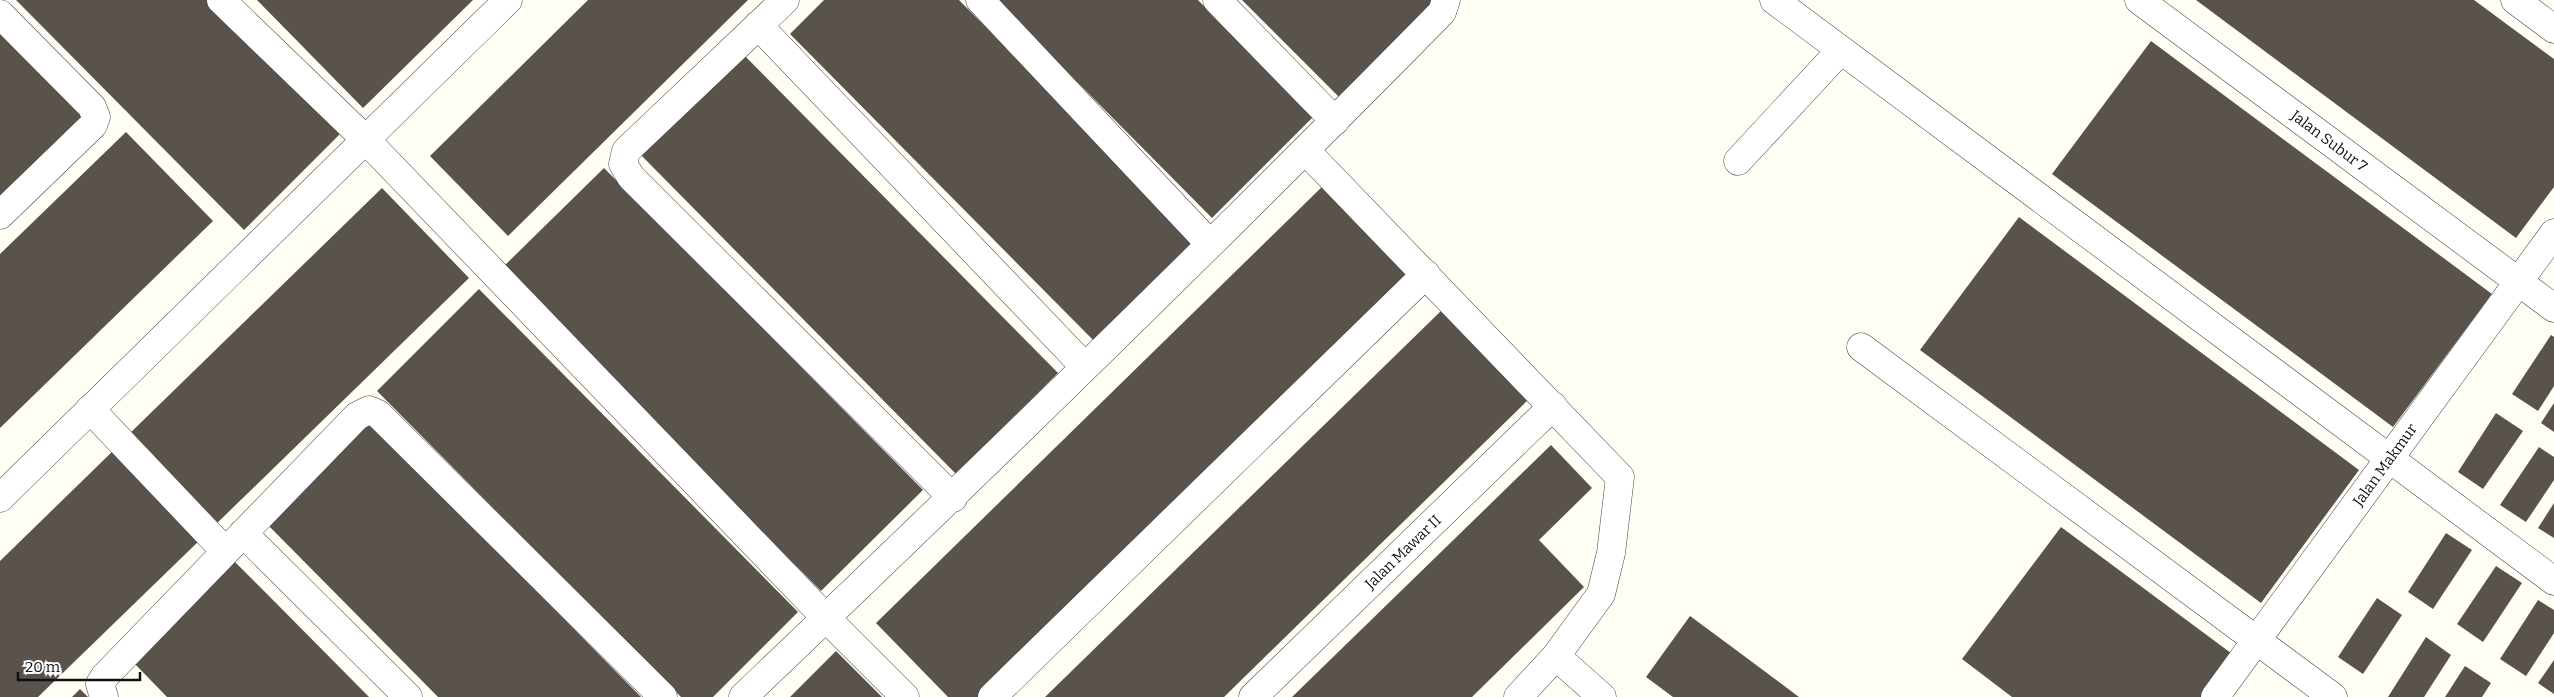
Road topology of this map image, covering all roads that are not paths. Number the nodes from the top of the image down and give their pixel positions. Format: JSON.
{"nodes":[{"id":1,"x":221,"y":0,"type":"edge"},
{"id":2,"x":508,"y":0,"type":"edge"},
{"id":3,"x":785,"y":0,"type":"edge"},
{"id":4,"x":980,"y":0,"type":"edge"},
{"id":5,"x":1217,"y":0,"type":"edge"},
{"id":6,"x":1446,"y":0,"type":"edge"},
{"id":7,"x":1774,"y":0,"type":"edge"},
{"id":8,"x":2139,"y":0,"type":"edge"},
{"id":9,"x":2515,"y":0,"type":"edge"},
{"id":10,"x":0,"y":14,"type":"edge"},
{"id":11,"x":758,"y":25,"type":"junction"},
{"id":12,"x":2554,"y":29,"type":"edge"},
{"id":13,"x":1840,"y":51,"type":"junction"},
{"id":14,"x":1335,"y":121,"type":"junction"},
{"id":15,"x":365,"y":139,"type":"junction"},
{"id":16,"x":1306,"y":151,"type":"junction"},
{"id":17,"x":1738,"y":161,"type":"dead end"},
{"id":18,"x":0,"y":215,"type":"edge"},
{"id":19,"x":2554,"y":233,"type":"edge"},
{"id":20,"x":1210,"y":244,"type":"junction"},
{"id":21,"x":1426,"y":274,"type":"junction"},
{"id":22,"x":2518,"y":282,"type":"junction"},
{"id":23,"x":2554,"y":308,"type":"edge"},
{"id":24,"x":1861,"y":347,"type":"dead end"},
{"id":25,"x":1086,"y":367,"type":"junction"},
{"id":26,"x":1553,"y":406,"type":"junction"},
{"id":27,"x":90,"y":409,"type":"junction"},
{"id":28,"x":2389,"y":459,"type":"junction"},
{"id":29,"x":0,"y":498,"type":"edge"},
{"id":30,"x":953,"y":498,"type":"junction"},
{"id":31,"x":234,"y":542,"type":"junction"},
{"id":32,"x":2554,"y":580,"type":"edge"},
{"id":33,"x":826,"y":618,"type":"junction"},
{"id":34,"x":2257,"y":640,"type":"junction"},
{"id":35,"x":1556,"y":656,"type":"junction"},
{"id":36,"x":104,"y":697,"type":"edge"},
{"id":37,"x":408,"y":697,"type":"edge"},
{"id":38,"x":664,"y":697,"type":"edge"},
{"id":39,"x":743,"y":697,"type":"edge"},
{"id":40,"x":906,"y":697,"type":"edge"},
{"id":41,"x":992,"y":697,"type":"edge"},
{"id":42,"x":1253,"y":697,"type":"edge"},
{"id":43,"x":1518,"y":697,"type":"edge"},
{"id":44,"x":1602,"y":697,"type":"edge"},
{"id":45,"x":2215,"y":697,"type":"edge"},
{"id":46,"x":2334,"y":697,"type":"edge"}],
"edges":[{"from":1,"to":15,"type":"street"},
{"from":2,"to":15,"type":"street"},
{"from":3,"to":11,"type":"street"},
{"from":4,"to":20,"type":"street"},
{"from":5,"to":14,"type":"street"},
{"from":6,"to":14,"type":"street"},
{"from":7,"to":13,"type":"street"},
{"from":8,"to":22,"type":"street","name":"Jalan Subur 7"},
{"from":9,"to":12,"type":"street"},
{"from":10,"to":18,"type":"street"},
{"from":11,"to":25,"type":"street"},
{"from":11,"to":30,"type":"street"},
{"from":13,"to":17,"type":"street"},
{"from":13,"to":28,"type":"street"},
{"from":14,"to":16,"type":"street"},
{"from":15,"to":27,"type":"street"},
{"from":15,"to":33,"type":"street"},
{"from":16,"to":20,"type":"street"},
{"from":16,"to":21,"type":"street"},
{"from":19,"to":22,"type":"street","name":"Jalan Makmur"},
{"from":20,"to":25,"type":"street"},
{"from":21,"to":26,"type":"street"},
{"from":21,"to":41,"type":"street"},
{"from":22,"to":23,"type":"street","name":"Jalan Subur 7"},
{"from":22,"to":28,"type":"street","name":"Jalan Makmur"},
{"from":24,"to":34,"type":"street"},
{"from":25,"to":30,"type":"street"},
{"from":26,"to":35,"type":"street"},
{"from":26,"to":42,"type":"street","name":"Jalan Mawar II"},
{"from":27,"to":29,"type":"street"},
{"from":27,"to":31,"type":"street"},
{"from":28,"to":32,"type":"street"},
{"from":28,"to":34,"type":"street","name":"Jalan Makmur"},
{"from":30,"to":33,"type":"street"},
{"from":31,"to":36,"type":"street"},
{"from":31,"to":37,"type":"street"},
{"from":31,"to":38,"type":"street"},
{"from":33,"to":39,"type":"street"},
{"from":33,"to":40,"type":"street"},
{"from":34,"to":45,"type":"street","name":"Jalan Makmur"},
{"from":34,"to":46,"type":"street"},
{"from":35,"to":43,"type":"street"},
{"from":35,"to":44,"type":"street"}]}
